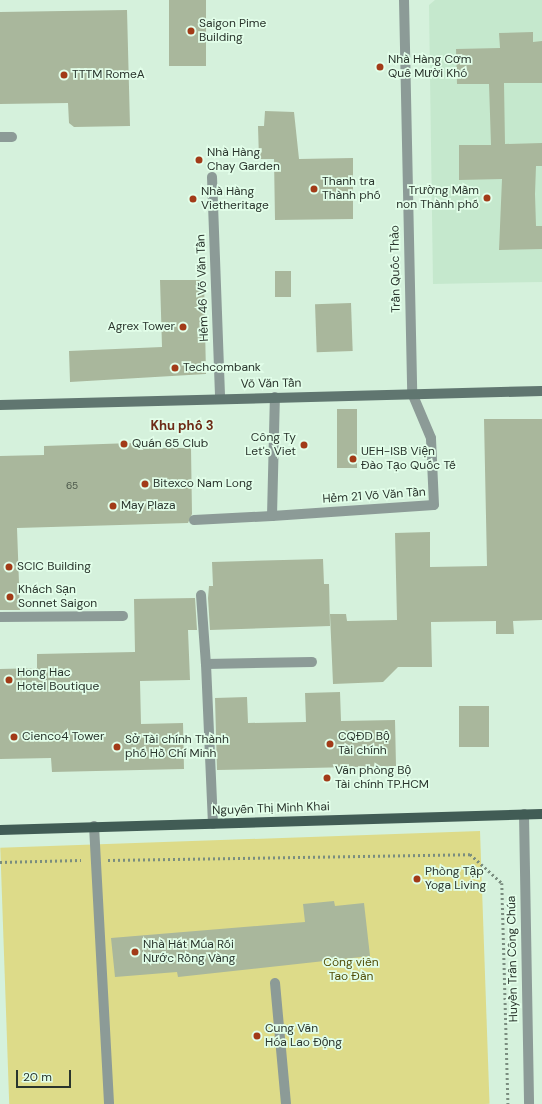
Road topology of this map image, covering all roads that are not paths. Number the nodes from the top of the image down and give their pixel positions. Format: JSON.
{"nodes":[{"id":1,"x":404,"y":0,"type":"edge"},
{"id":2,"x":12,"y":137,"type":"dead end"},
{"id":3,"x":0,"y":138,"type":"edge"},
{"id":4,"x":212,"y":177,"type":"dead end"},
{"id":5,"x":542,"y":391,"type":"edge"},
{"id":6,"x":412,"y":393,"type":"junction"},
{"id":7,"x":275,"y":397,"type":"junction"},
{"id":8,"x":220,"y":398,"type":"junction"},
{"id":9,"x":0,"y":405,"type":"edge"},
{"id":10,"x":272,"y":516,"type":"junction"},
{"id":11,"x":194,"y":520,"type":"dead end"},
{"id":12,"x":201,"y":595,"type":"dead end"},
{"id":13,"x":123,"y":616,"type":"dead end"},
{"id":14,"x":0,"y":617,"type":"edge"},
{"id":15,"x":312,"y":662,"type":"dead end"},
{"id":16,"x":206,"y":664,"type":"junction"},
{"id":17,"x":524,"y":814,"type":"junction"},
{"id":18,"x":542,"y":814,"type":"edge"},
{"id":19,"x":213,"y":824,"type":"junction"},
{"id":20,"x":94,"y":826,"type":"junction"},
{"id":21,"x":0,"y":830,"type":"edge"},
{"id":22,"x":275,"y":983,"type":"dead end"},
{"id":23,"x":109,"y":1104,"type":"edge"},
{"id":24,"x":286,"y":1104,"type":"edge"},
{"id":25,"x":528,"y":1104,"type":"edge"}],
"edges":[{"from":1,"to":6,"type":"street","name":"Trần Quốc Thảo"},
{"from":2,"to":3,"type":"street"},
{"from":4,"to":8,"type":"street","name":"Hẻm 46 Võ Văn Tần"},
{"from":5,"to":6,"type":"main road","name":"Võ Văn Tần"},
{"from":6,"to":7,"type":"main road","name":"Võ Văn Tần"},
{"from":6,"to":10,"type":"street","name":"Hẻm 21 Võ Văn Tần"},
{"from":7,"to":8,"type":"main road","name":"Võ Văn Tần"},
{"from":7,"to":10,"type":"street"},
{"from":8,"to":9,"type":"main road","name":"Võ Văn Tần"},
{"from":10,"to":11,"type":"street"},
{"from":12,"to":16,"type":"street"},
{"from":13,"to":14,"type":"street"},
{"from":15,"to":16,"type":"street"},
{"from":16,"to":19,"type":"street"},
{"from":17,"to":18,"type":"main road","name":"Nguyễn Thị Minh Khai"},
{"from":17,"to":19,"type":"main road","name":"Nguyễn Thị Minh Khai"},
{"from":17,"to":25,"type":"street","name":"Huyền Trân Công Chúa"},
{"from":19,"to":20,"type":"main road","name":"Nguyễn Thị Minh Khai"},
{"from":20,"to":21,"type":"main road","name":"Nguyễn Thị Minh Khai"},
{"from":20,"to":23,"type":"street"},
{"from":22,"to":24,"type":"street"}]}
